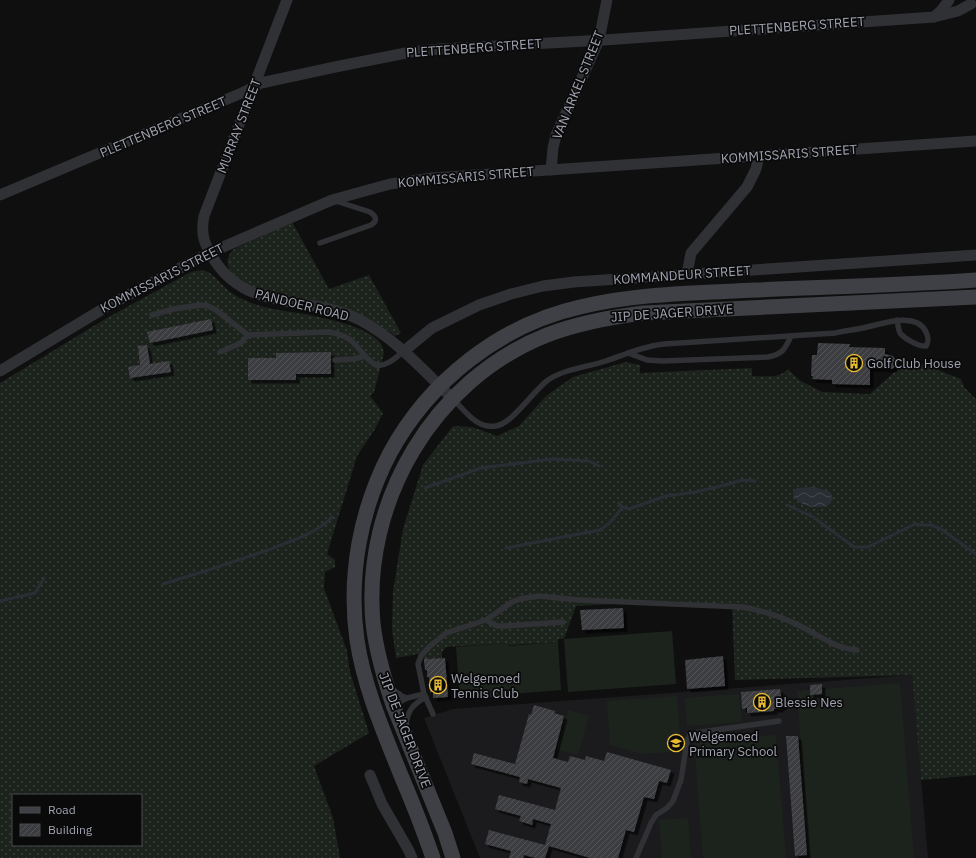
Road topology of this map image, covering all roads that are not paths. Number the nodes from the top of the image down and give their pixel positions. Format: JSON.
{"nodes":[{"id":1,"x":287,"y":0,"type":"edge"},
{"id":2,"x":607,"y":0,"type":"edge"},
{"id":3,"x":948,"y":0,"type":"edge"},
{"id":4,"x":971,"y":4,"type":"edge"},
{"id":5,"x":934,"y":17,"type":"junction"},
{"id":6,"x":598,"y":40,"type":"junction"},
{"id":7,"x":254,"y":87,"type":"junction"},
{"id":8,"x":976,"y":141,"type":"edge"},
{"id":9,"x":759,"y":156,"type":"junction"},
{"id":10,"x":551,"y":170,"type":"junction"},
{"id":11,"x":0,"y":196,"type":"edge"},
{"id":12,"x":332,"y":200,"type":"junction"},
{"id":13,"x":320,"y":243,"type":"dead end"},
{"id":14,"x":210,"y":253,"type":"junction"},
{"id":15,"x":976,"y":254,"type":"edge"},
{"id":16,"x":687,"y":274,"type":"junction"},
{"id":17,"x":976,"y":280,"type":"edge"},
{"id":18,"x":976,"y":296,"type":"edge"},
{"id":19,"x":152,"y":315,"type":"dead end"},
{"id":20,"x":897,"y":320,"type":"junction"},
{"id":21,"x":248,"y":335,"type":"junction"},
{"id":22,"x":792,"y":336,"type":"junction"},
{"id":23,"x":404,"y":351,"type":"junction"},
{"id":24,"x":220,"y":352,"type":"dead end"},
{"id":25,"x":628,"y":353,"type":"junction"},
{"id":26,"x":365,"y":356,"type":"junction"},
{"id":27,"x":335,"y":360,"type":"dead end"},
{"id":28,"x":0,"y":371,"type":"edge"},
{"id":29,"x":440,"y":386,"type":"junction"},
{"id":30,"x":453,"y":399,"type":"junction"},
{"id":31,"x":486,"y":620,"type":"junction"},
{"id":32,"x":563,"y":622,"type":"dead end"},
{"id":33,"x":857,"y":650,"type":"dead end"},
{"id":34,"x":387,"y":685,"type":"junction"},
{"id":35,"x":425,"y":696,"type":"junction"},
{"id":36,"x":408,"y":698,"type":"junction"},
{"id":37,"x":393,"y":705,"type":"junction"},
{"id":38,"x":433,"y":714,"type":"dead end"},
{"id":39,"x":779,"y":721,"type":"dead end"},
{"id":40,"x":406,"y":738,"type":"junction"},
{"id":41,"x":370,"y":775,"type":"dead end"},
{"id":42,"x":420,"y":823,"type":"junction"},
{"id":43,"x":412,"y":858,"type":"edge"},
{"id":44,"x":433,"y":858,"type":"edge"},
{"id":45,"x":453,"y":858,"type":"edge"},
{"id":46,"x":636,"y":858,"type":"edge"}],
"edges":[{"from":1,"to":7,"type":"street","name":"MURRAY STREET"},
{"from":2,"to":6,"type":"street","name":"VAN ARKEL STREET"},
{"from":3,"to":5,"type":"street"},
{"from":4,"to":5,"type":"street","name":"PLETTENBERG STREET"},
{"from":5,"to":6,"type":"street","name":"PLETTENBERG STREET"},
{"from":6,"to":7,"type":"street","name":"PLETTENBERG STREET"},
{"from":6,"to":10,"type":"street","name":"VAN ARKEL STREET"},
{"from":7,"to":11,"type":"street","name":"PLETTENBERG STREET"},
{"from":7,"to":14,"type":"street","name":"MURRAY STREET"},
{"from":8,"to":9,"type":"street","name":"KOMMISSARIS STREET"},
{"from":9,"to":10,"type":"street","name":"KOMMISSARIS STREET"},
{"from":9,"to":16,"type":"street"},
{"from":10,"to":12,"type":"street","name":"KOMMISSARIS STREET"},
{"from":12,"to":13,"type":"lane"},
{"from":12,"to":14,"type":"street","name":"KOMMISSARIS STREET"},
{"from":14,"to":23,"type":"street","name":"PANDOER ROAD"},
{"from":14,"to":28,"type":"street","name":"KOMMISSARIS STREET"},
{"from":15,"to":16,"type":"street","name":"KOMMANDEUR STREET"},
{"from":16,"to":23,"type":"street","name":"KOMMANDEUR STREET"},
{"from":17,"to":29,"type":"main road","name":"JIP DE JAGER DRIVE"},
{"from":18,"to":30,"type":"main road","name":"JIP DE JAGER DRIVE"},
{"from":19,"to":21,"type":"lane"},
{"from":20,"to":20,"type":"lane"},
{"from":20,"to":22,"type":"lane"},
{"from":21,"to":24,"type":"lane"},
{"from":21,"to":26,"type":"lane"},
{"from":22,"to":25,"type":"lane"},
{"from":22,"to":25,"type":"lane"},
{"from":23,"to":26,"type":"lane"},
{"from":23,"to":29,"type":"street","name":"PANDOER ROAD"},
{"from":25,"to":30,"type":"lane"},
{"from":26,"to":27,"type":"lane"},
{"from":29,"to":30,"type":"street","name":"PANDOER ROAD"},
{"from":29,"to":42,"type":"main road","name":"JIP DE JAGER DRIVE"},
{"from":30,"to":34,"type":"main road","name":"JIP DE JAGER DRIVE"},
{"from":31,"to":32,"type":"lane"},
{"from":31,"to":33,"type":"lane"},
{"from":31,"to":35,"type":"lane"},
{"from":34,"to":36,"type":"lane"},
{"from":34,"to":37,"type":"main road","name":"JIP DE JAGER DRIVE"},
{"from":35,"to":36,"type":"lane"},
{"from":35,"to":38,"type":"lane"},
{"from":35,"to":40,"type":"lane"},
{"from":36,"to":37,"type":"lane"},
{"from":37,"to":40,"type":"main road","name":"JIP DE JAGER DRIVE"},
{"from":37,"to":42,"type":"main road"},
{"from":39,"to":46,"type":"lane"},
{"from":40,"to":45,"type":"main road","name":"JIP DE JAGER DRIVE"},
{"from":41,"to":43,"type":"street"},
{"from":42,"to":44,"type":"main road"}]}
